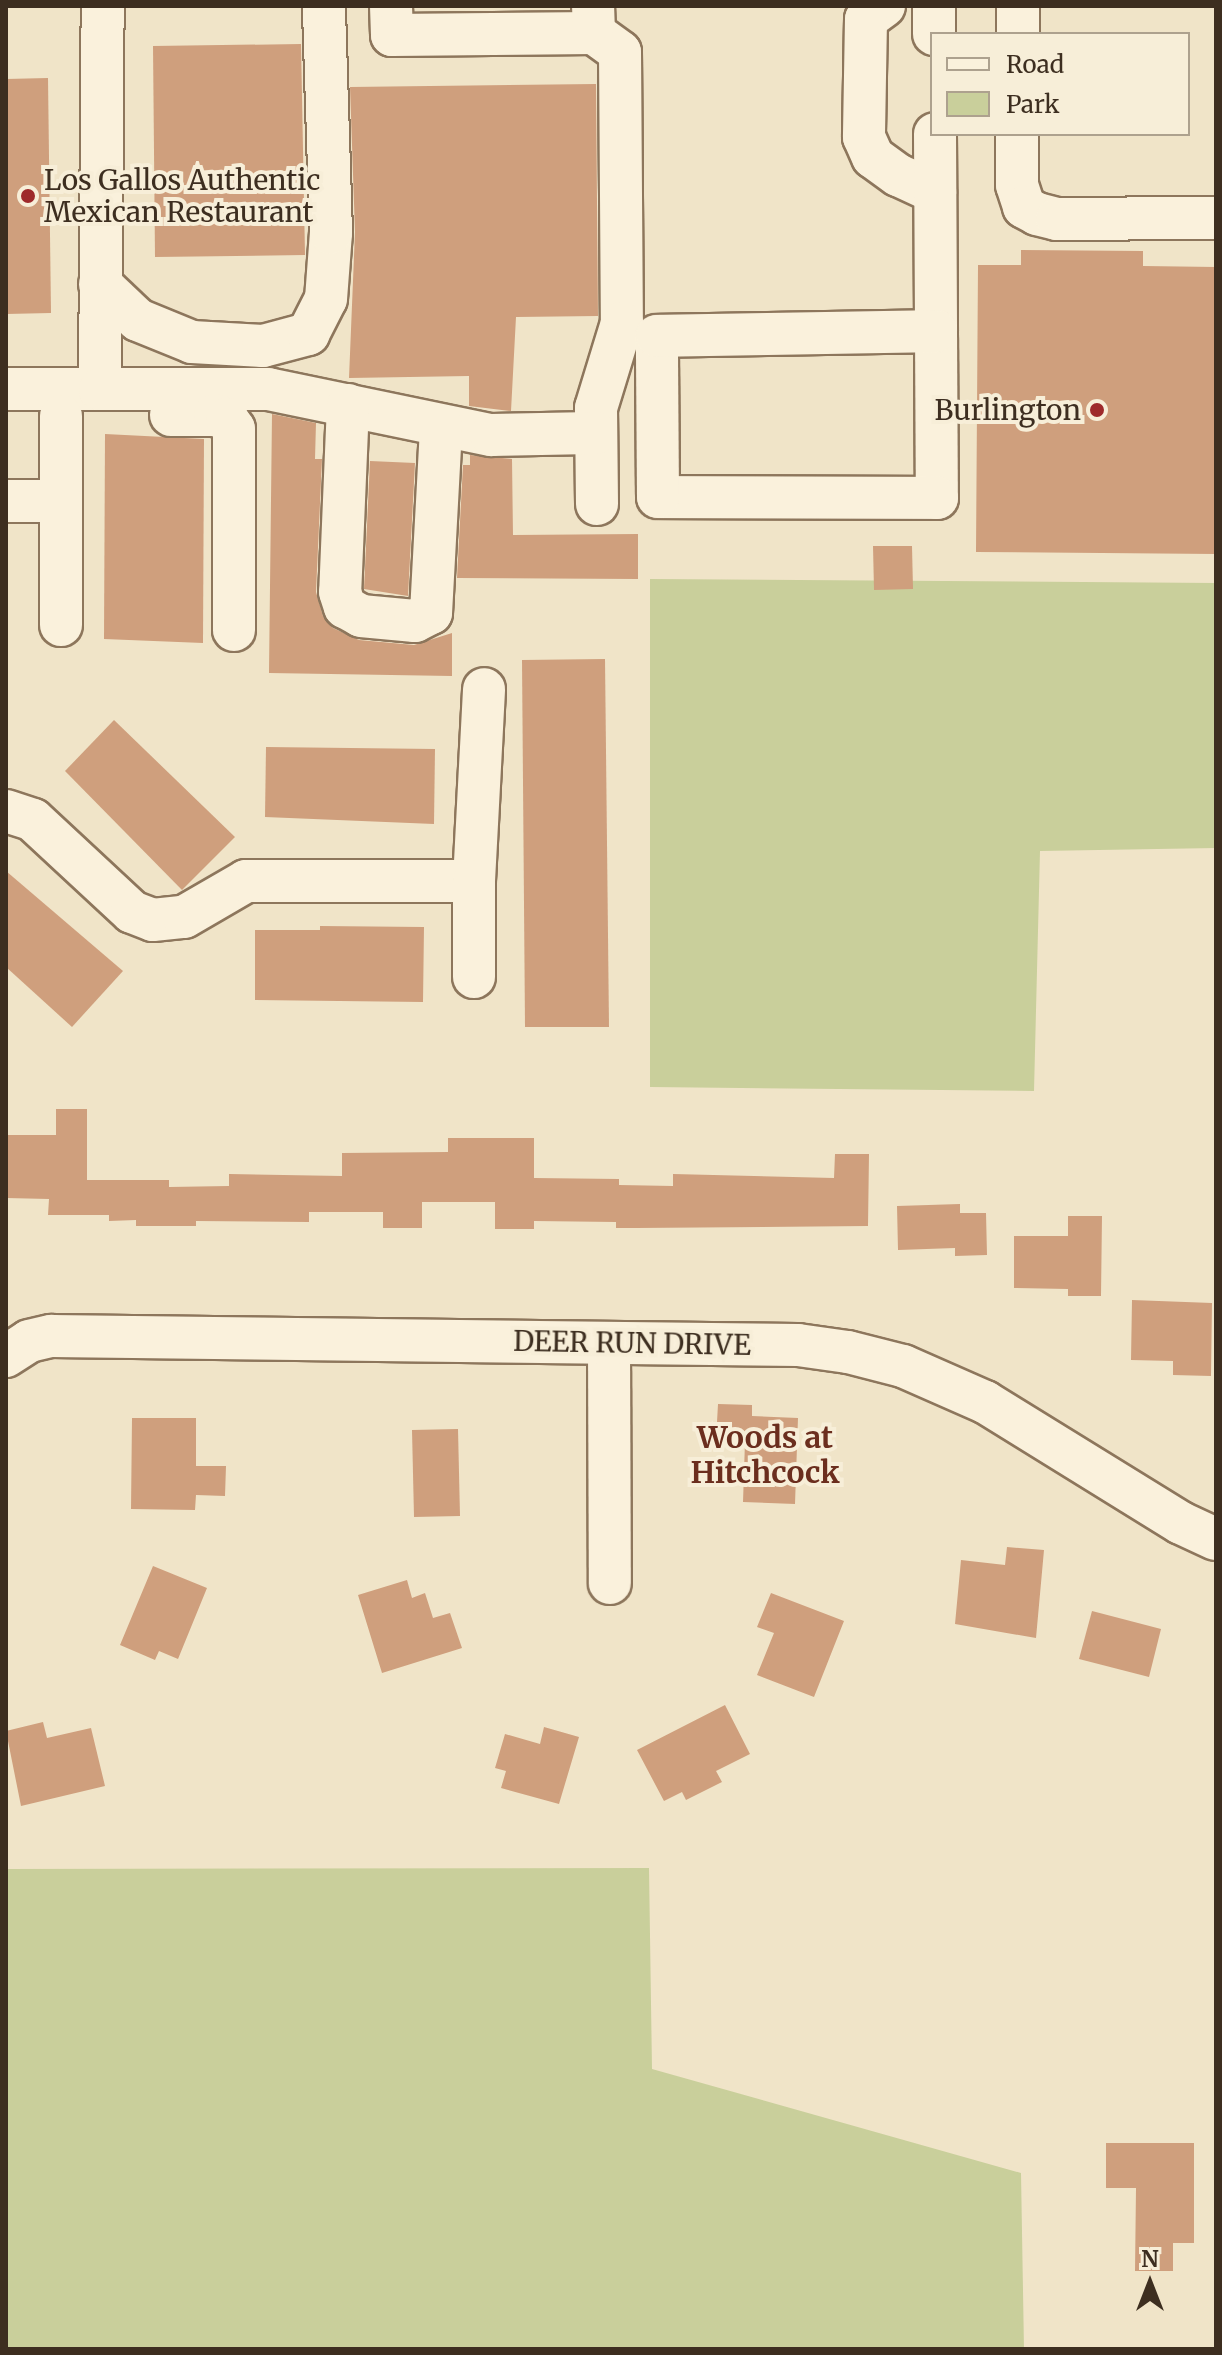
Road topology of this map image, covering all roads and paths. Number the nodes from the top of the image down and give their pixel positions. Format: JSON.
{"nodes":[{"id":1,"x":103,"y":6,"type":"edge"},
{"id":2,"x":324,"y":6,"type":"edge"},
{"id":3,"x":391,"y":6,"type":"edge"},
{"id":4,"x":884,"y":6,"type":"edge"},
{"id":5,"x":934,"y":6,"type":"edge"},
{"id":6,"x":1018,"y":6,"type":"edge"},
{"id":7,"x":593,"y":20,"type":"edge"},
{"id":8,"x":934,"y":32,"type":"edge"},
{"id":9,"x":1018,"y":32,"type":"edge"},
{"id":10,"x":935,"y":136,"type":"edge"},
{"id":11,"x":1017,"y":136,"type":"edge"},
{"id":12,"x":935,"y":192,"type":"junction"},
{"id":13,"x":1216,"y":218,"type":"edge"},
{"id":14,"x":100,"y":284,"type":"junction"},
{"id":15,"x":317,"y":315,"type":"junction"},
{"id":16,"x":936,"y":331,"type":"junction"},
{"id":17,"x":6,"y":389,"type":"edge"},
{"id":18,"x":100,"y":389,"type":"junction"},
{"id":19,"x":336,"y":402,"type":"junction"},
{"id":20,"x":6,"y":416,"type":"edge"},
{"id":21,"x":61,"y":416,"type":"junction"},
{"id":22,"x":441,"y":426,"type":"junction"},
{"id":23,"x":596,"y":433,"type":"junction"},
{"id":24,"x":6,"y":501,"type":"edge"},
{"id":25,"x":61,"y":501,"type":"junction"},
{"id":26,"x":597,"y":504,"type":"dead end"},
{"id":27,"x":61,"y":625,"type":"dead end"},
{"id":28,"x":234,"y":630,"type":"dead end"},
{"id":29,"x":484,"y":689,"type":"dead end"},
{"id":30,"x":6,"y":811,"type":"edge"},
{"id":31,"x":474,"y":881,"type":"junction"},
{"id":32,"x":474,"y":977,"type":"dead end"},
{"id":33,"x":609,"y":1343,"type":"junction"},
{"id":34,"x":6,"y":1356,"type":"edge"},
{"id":35,"x":1216,"y":1539,"type":"edge"},
{"id":36,"x":610,"y":1583,"type":"dead end"}],
"edges":[{"from":1,"to":14,"type":"street"},
{"from":2,"to":15,"type":"street"},
{"from":3,"to":7,"type":"street"},
{"from":4,"to":12,"type":"street"},
{"from":5,"to":8,"type":"street"},
{"from":6,"to":9,"type":"street"},
{"from":7,"to":23,"type":"street"},
{"from":10,"to":12,"type":"street"},
{"from":11,"to":13,"type":"street"},
{"from":12,"to":16,"type":"street"},
{"from":14,"to":15,"type":"street"},
{"from":14,"to":18,"type":"street"},
{"from":15,"to":19,"type":"street"},
{"from":16,"to":16,"type":"street"},
{"from":17,"to":18,"type":"street"},
{"from":18,"to":19,"type":"street"},
{"from":19,"to":22,"type":"street"},
{"from":19,"to":22,"type":"street"},
{"from":20,"to":21,"type":"street"},
{"from":21,"to":25,"type":"street"},
{"from":21,"to":28,"type":"street"},
{"from":22,"to":23,"type":"street"},
{"from":23,"to":26,"type":"street"},
{"from":24,"to":25,"type":"street"},
{"from":25,"to":27,"type":"street"},
{"from":29,"to":31,"type":"street"},
{"from":30,"to":31,"type":"street"},
{"from":31,"to":32,"type":"street"},
{"from":33,"to":34,"type":"street","name":"DEER RUN DRIVE"},
{"from":33,"to":35,"type":"street","name":"DEER RUN DRIVE"},
{"from":33,"to":36,"type":"street"}]}
